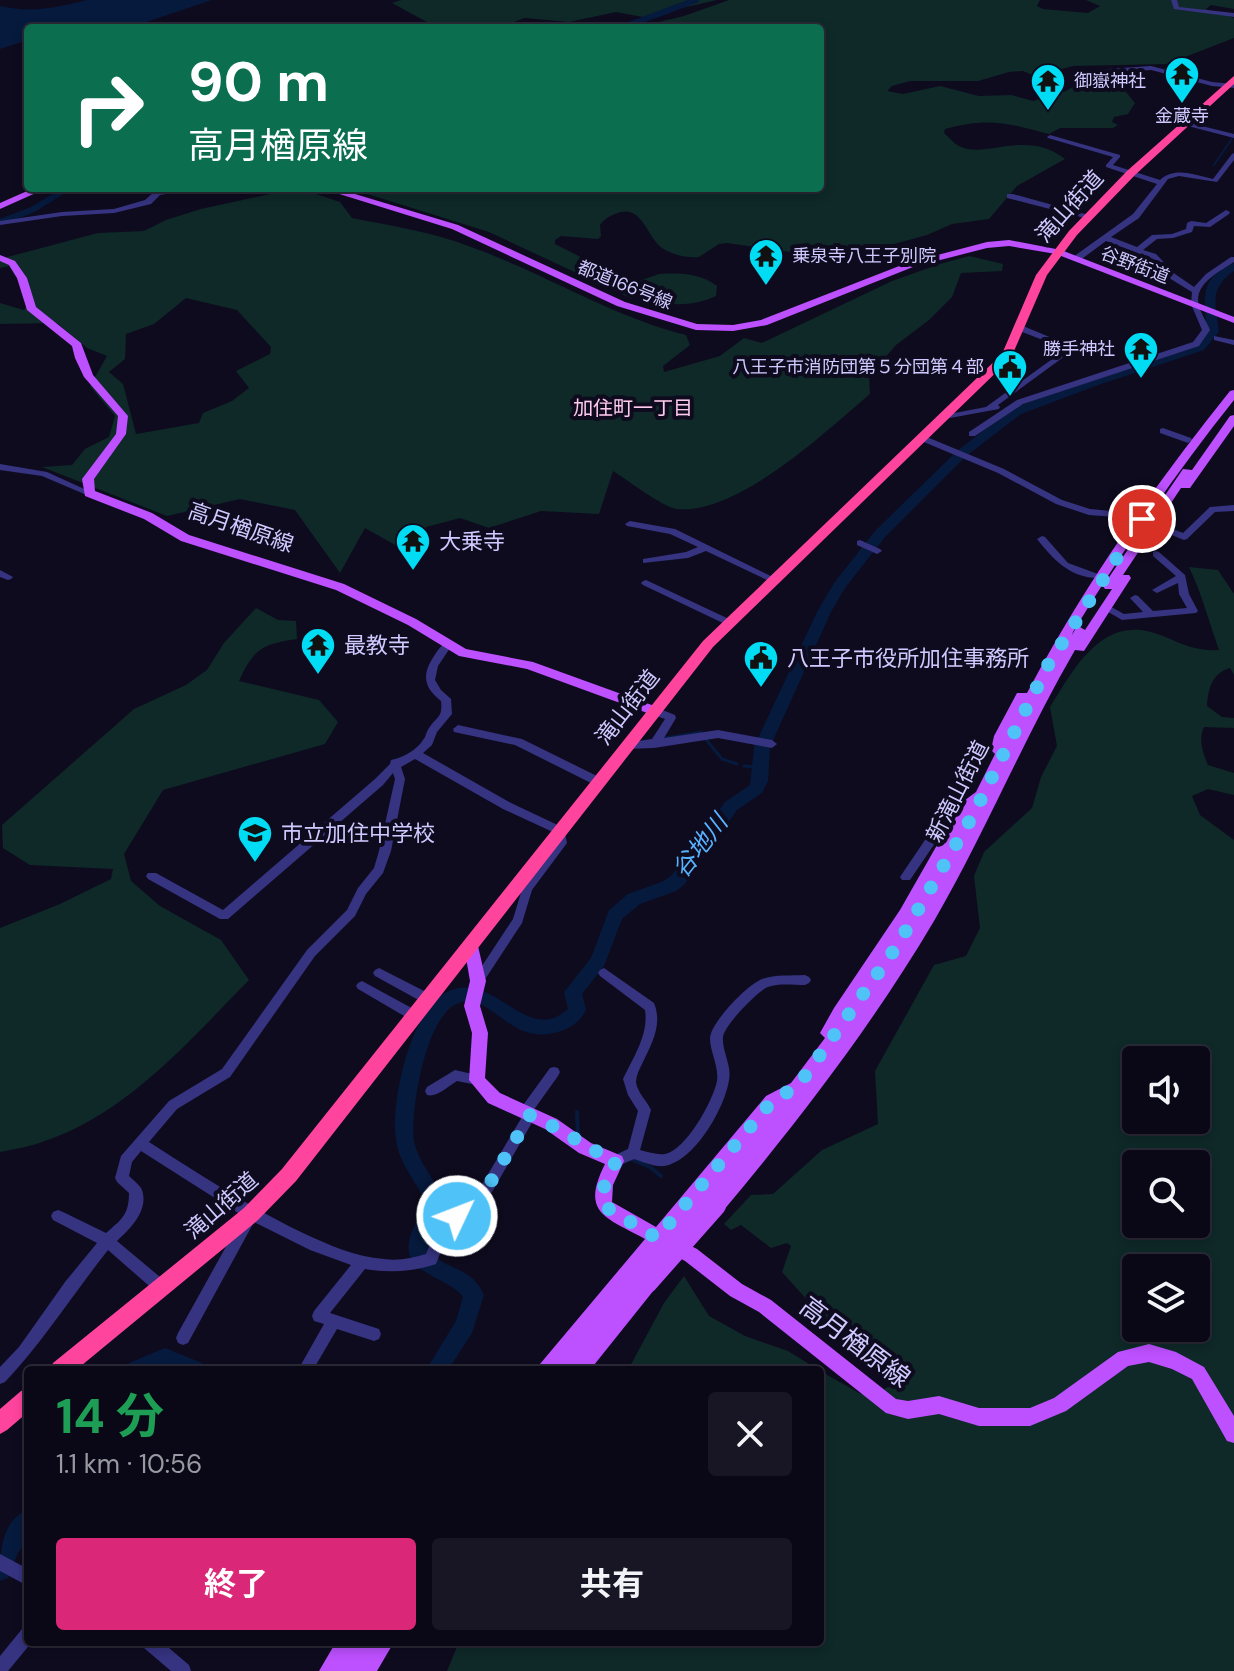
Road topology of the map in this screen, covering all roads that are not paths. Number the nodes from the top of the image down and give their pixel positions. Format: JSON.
{"nodes":[{"id":1,"x":1174,"y":0,"type":"edge"},
{"id":2,"x":1234,"y":15,"type":"edge"},
{"id":3,"x":1078,"y":73,"type":"dead end"},
{"id":4,"x":1232,"y":83,"type":"edge"},
{"id":5,"x":1186,"y":124,"type":"junction"},
{"id":6,"x":1234,"y":136,"type":"edge"},
{"id":7,"x":1050,"y":137,"type":"dead end"},
{"id":8,"x":1234,"y":155,"type":"edge"},
{"id":9,"x":1189,"y":163,"type":"dead end"},
{"id":10,"x":1131,"y":173,"type":"junction"},
{"id":11,"x":1179,"y":174,"type":"junction"},
{"id":12,"x":1163,"y":183,"type":"junction"},
{"id":13,"x":33,"y":192,"type":"edge"},
{"id":14,"x":165,"y":192,"type":"edge"},
{"id":15,"x":338,"y":192,"type":"edge"},
{"id":16,"x":1010,"y":196,"type":"dead end"},
{"id":17,"x":0,"y":206,"type":"edge"},
{"id":18,"x":1226,"y":212,"type":"dead end"},
{"id":19,"x":1088,"y":216,"type":"junction"},
{"id":20,"x":0,"y":223,"type":"edge"},
{"id":21,"x":1108,"y":239,"type":"junction"},
{"id":22,"x":1138,"y":250,"type":"junction"},
{"id":23,"x":1058,"y":252,"type":"junction"},
{"id":24,"x":0,"y":258,"type":"edge"},
{"id":25,"x":1076,"y":259,"type":"junction"},
{"id":26,"x":1234,"y":259,"type":"edge"},
{"id":27,"x":1196,"y":291,"type":"junction"},
{"id":28,"x":1198,"y":307,"type":"junction"},
{"id":29,"x":1234,"y":320,"type":"edge"},
{"id":30,"x":1020,"y":328,"type":"junction"},
{"id":31,"x":1217,"y":338,"type":"dead end"},
{"id":32,"x":1234,"y":343,"type":"edge"},
{"id":33,"x":1234,"y":384,"type":"edge"},
{"id":34,"x":1234,"y":393,"type":"edge"},
{"id":35,"x":962,"y":401,"type":"junction"},
{"id":36,"x":1020,"y":402,"type":"junction"},
{"id":37,"x":1234,"y":406,"type":"edge"},
{"id":38,"x":987,"y":408,"type":"junction"},
{"id":39,"x":942,"y":418,"type":"junction"},
{"id":40,"x":1234,"y":418,"type":"edge"},
{"id":41,"x":1163,"y":431,"type":"dead end"},
{"id":42,"x":972,"y":434,"type":"dead end"},
{"id":43,"x":922,"y":438,"type":"junction"},
{"id":44,"x":1188,"y":440,"type":"junction"},
{"id":45,"x":0,"y":467,"type":"edge"},
{"id":46,"x":89,"y":493,"type":"junction"},
{"id":47,"x":1172,"y":495,"type":"junction"},
{"id":48,"x":1153,"y":503,"type":"junction"},
{"id":49,"x":1234,"y":508,"type":"edge"},
{"id":50,"x":1147,"y":521,"type":"junction"},
{"id":51,"x":630,"y":524,"type":"dead end"},
{"id":52,"x":1042,"y":539,"type":"dead end"},
{"id":53,"x":861,"y":544,"type":"dead end"},
{"id":54,"x":1131,"y":545,"type":"junction"},
{"id":55,"x":706,"y":547,"type":"junction"},
{"id":56,"x":876,"y":551,"type":"dead end"},
{"id":57,"x":1156,"y":554,"type":"dead end"},
{"id":58,"x":646,"y":561,"type":"dead end"},
{"id":59,"x":1095,"y":576,"type":"junction"},
{"id":60,"x":1182,"y":577,"type":"junction"},
{"id":61,"x":772,"y":579,"type":"junction"},
{"id":62,"x":646,"y":583,"type":"dead end"},
{"id":63,"x":1157,"y":590,"type":"dead end"},
{"id":64,"x":1135,"y":598,"type":"dead end"},
{"id":65,"x":1106,"y":607,"type":"junction"},
{"id":66,"x":1151,"y":615,"type":"junction"},
{"id":67,"x":728,"y":622,"type":"junction"},
{"id":68,"x":447,"y":645,"type":"junction"},
{"id":69,"x":1067,"y":654,"type":"junction"},
{"id":70,"x":655,"y":711,"type":"junction"},
{"id":71,"x":458,"y":729,"type":"dead end"},
{"id":72,"x":654,"y":744,"type":"junction"},
{"id":73,"x":771,"y":744,"type":"dead end"},
{"id":74,"x":629,"y":746,"type":"junction"},
{"id":75,"x":414,"y":753,"type":"junction"},
{"id":76,"x":395,"y":763,"type":"junction"},
{"id":77,"x":991,"y":777,"type":"junction"},
{"id":78,"x":599,"y":782,"type":"junction"},
{"id":79,"x":984,"y":792,"type":"junction"},
{"id":80,"x":952,"y":800,"type":"dead end"},
{"id":81,"x":936,"y":830,"type":"junction"},
{"id":82,"x":560,"y":831,"type":"junction"},
{"id":83,"x":952,"y":832,"type":"junction"},
{"id":84,"x":152,"y":876,"type":"dead end"},
{"id":85,"x":906,"y":877,"type":"dead end"},
{"id":86,"x":471,"y":946,"type":"junction"},
{"id":87,"x":379,"y":973,"type":"dead end"},
{"id":88,"x":604,"y":973,"type":"dead end"},
{"id":89,"x":805,"y":980,"type":"dead end"},
{"id":90,"x":362,"y":986,"type":"dead end"},
{"id":91,"x":475,"y":991,"type":"junction"},
{"id":92,"x":428,"y":999,"type":"junction"},
{"id":93,"x":415,"y":1016,"type":"junction"},
{"id":94,"x":815,"y":1063,"type":"junction"},
{"id":95,"x":554,"y":1072,"type":"dead end"},
{"id":96,"x":479,"y":1083,"type":"junction"},
{"id":97,"x":798,"y":1086,"type":"junction"},
{"id":98,"x":431,"y":1091,"type":"dead end"},
{"id":99,"x":528,"y":1114,"type":"junction"},
{"id":100,"x":140,"y":1143,"type":"junction"},
{"id":101,"x":633,"y":1153,"type":"junction"},
{"id":102,"x":616,"y":1161,"type":"junction"},
{"id":103,"x":711,"y":1202,"type":"junction"},
{"id":104,"x":251,"y":1214,"type":"junction"},
{"id":105,"x":58,"y":1216,"type":"dead end"},
{"id":106,"x":657,"y":1238,"type":"junction"},
{"id":107,"x":107,"y":1241,"type":"junction"},
{"id":108,"x":363,"y":1261,"type":"junction"},
{"id":109,"x":643,"y":1280,"type":"junction"},
{"id":110,"x":161,"y":1287,"type":"junction"},
{"id":111,"x":333,"y":1322,"type":"junction"},
{"id":112,"x":374,"y":1334,"type":"dead end"},
{"id":113,"x":183,"y":1338,"type":"dead end"},
{"id":114,"x":65,"y":1366,"type":"edge"},
{"id":115,"x":307,"y":1366,"type":"edge"},
{"id":116,"x":549,"y":1366,"type":"edge"},
{"id":117,"x":566,"y":1366,"type":"edge"},
{"id":118,"x":582,"y":1366,"type":"edge"},
{"id":119,"x":0,"y":1377,"type":"edge"},
{"id":120,"x":24,"y":1400,"type":"edge"},
{"id":121,"x":3,"y":1413,"type":"edge"},
{"id":122,"x":1234,"y":1434,"type":"edge"},
{"id":123,"x":6,"y":1564,"type":"edge"},
{"id":124,"x":24,"y":1575,"type":"edge"},
{"id":125,"x":24,"y":1640,"type":"edge"},
{"id":126,"x":155,"y":1646,"type":"edge"},
{"id":127,"x":345,"y":1646,"type":"edge"},
{"id":128,"x":363,"y":1646,"type":"edge"},
{"id":129,"x":381,"y":1646,"type":"edge"},
{"id":130,"x":0,"y":1668,"type":"edge"},
{"id":131,"x":183,"y":1671,"type":"edge"},
{"id":132,"x":329,"y":1671,"type":"edge"},
{"id":133,"x":347,"y":1671,"type":"edge"},
{"id":134,"x":365,"y":1671,"type":"edge"}],
"edges":[{"from":1,"to":2,"type":"street"},
{"from":3,"to":4,"type":"street"},
{"from":4,"to":5,"type":"highway","name":"滝山街道"},
{"from":5,"to":6,"type":"street"},
{"from":5,"to":10,"type":"highway","name":"滝山街道"},
{"from":7,"to":10,"type":"street"},
{"from":8,"to":11,"type":"street"},
{"from":9,"to":11,"type":"street"},
{"from":10,"to":12,"type":"street"},
{"from":10,"to":19,"type":"highway","name":"滝山街道"},
{"from":11,"to":12,"type":"street"},
{"from":12,"to":21,"type":"street"},
{"from":13,"to":17,"type":"main road"},
{"from":14,"to":20,"type":"street"},
{"from":15,"to":23,"type":"main road","name":"都道166号線"},
{"from":16,"to":19,"type":"street"},
{"from":18,"to":22,"type":"street"},
{"from":19,"to":23,"type":"highway","name":"滝山街道"},
{"from":21,"to":22,"type":"street"},
{"from":21,"to":25,"type":"street"},
{"from":22,"to":27,"type":"street"},
{"from":23,"to":25,"type":"main road","name":"谷野街道"},
{"from":23,"to":30,"type":"highway","name":"滝山街道"},
{"from":24,"to":46,"type":"main road"},
{"from":25,"to":28,"type":"main road","name":"谷野街道"},
{"from":26,"to":27,"type":"street"},
{"from":27,"to":28,"type":"street"},
{"from":28,"to":29,"type":"main road","name":"谷野街道"},
{"from":28,"to":36,"type":"street"},
{"from":30,"to":35,"type":"highway","name":"滝山街道"},
{"from":30,"to":38,"type":"street"},
{"from":31,"to":32,"type":"street"},
{"from":33,"to":44,"type":"main road"},
{"from":34,"to":48,"type":"main road","name":"新滝山街道"},
{"from":35,"to":38,"type":"street"},
{"from":35,"to":39,"type":"highway","name":"滝山街道"},
{"from":36,"to":38,"type":"street"},
{"from":36,"to":42,"type":"street"},
{"from":37,"to":47,"type":"main road","name":"新滝山街道"},
{"from":38,"to":39,"type":"street"},
{"from":39,"to":43,"type":"highway","name":"滝山街道"},
{"from":40,"to":47,"type":"main road"},
{"from":41,"to":44,"type":"street"},
{"from":43,"to":50,"type":"street"},
{"from":43,"to":61,"type":"highway","name":"滝山街道"},
{"from":44,"to":48,"type":"main road"},
{"from":45,"to":46,"type":"street"},
{"from":46,"to":68,"type":"main road","name":"高月楢原線"},
{"from":47,"to":50,"type":"main road","name":"新滝山街道"},
{"from":48,"to":50,"type":"main road","name":"新滝山街道"},
{"from":49,"to":50,"type":"street"},
{"from":50,"to":54,"type":"main road","name":"新滝山街道"},
{"from":51,"to":55,"type":"street"},
{"from":52,"to":59,"type":"street"},
{"from":53,"to":56,"type":"street"},
{"from":54,"to":59,"type":"main road"},
{"from":54,"to":65,"type":"main road"},
{"from":54,"to":69,"type":"main road","name":"新滝山街道"},
{"from":54,"to":77,"type":"main road","name":"新滝山街道"},
{"from":55,"to":58,"type":"street"},
{"from":55,"to":61,"type":"street"},
{"from":57,"to":60,"type":"street"},
{"from":59,"to":77,"type":"main road"},
{"from":60,"to":63,"type":"street"},
{"from":60,"to":66,"type":"street"},
{"from":61,"to":67,"type":"highway","name":"滝山街道"},
{"from":62,"to":67,"type":"street"},
{"from":64,"to":66,"type":"street"},
{"from":65,"to":66,"type":"street"},
{"from":65,"to":69,"type":"main road"},
{"from":67,"to":70,"type":"highway","name":"滝山街道"},
{"from":68,"to":70,"type":"main road","name":"高月楢原線"},
{"from":68,"to":75,"type":"street"},
{"from":69,"to":103,"type":"main road","name":"新滝山街道"},
{"from":70,"to":72,"type":"street"},
{"from":70,"to":74,"type":"highway","name":"滝山街道"},
{"from":71,"to":78,"type":"street"},
{"from":72,"to":73,"type":"street"},
{"from":72,"to":74,"type":"street"},
{"from":74,"to":78,"type":"highway","name":"滝山街道"},
{"from":75,"to":76,"type":"street"},
{"from":75,"to":82,"type":"street"},
{"from":76,"to":84,"type":"street"},
{"from":76,"to":100,"type":"street"},
{"from":77,"to":79,"type":"main road","name":"新滝山街道"},
{"from":78,"to":82,"type":"highway","name":"滝山街道"},
{"from":79,"to":83,"type":"main road"},
{"from":79,"to":94,"type":"main road","name":"新滝山街道"},
{"from":80,"to":81,"type":"street"},
{"from":81,"to":83,"type":"street"},
{"from":81,"to":85,"type":"street"},
{"from":82,"to":86,"type":"highway","name":"滝山街道"},
{"from":82,"to":91,"type":"street"},
{"from":83,"to":94,"type":"main road"},
{"from":86,"to":91,"type":"main road"},
{"from":86,"to":92,"type":"highway","name":"滝山街道"},
{"from":87,"to":92,"type":"street"},
{"from":88,"to":101,"type":"street"},
{"from":89,"to":101,"type":"street"},
{"from":90,"to":93,"type":"street"},
{"from":91,"to":96,"type":"main road"},
{"from":92,"to":93,"type":"highway","name":"滝山街道"},
{"from":93,"to":104,"type":"highway","name":"滝山街道"},
{"from":94,"to":97,"type":"main road","name":"新滝山街道"},
{"from":95,"to":99,"type":"street"},
{"from":96,"to":98,"type":"street"},
{"from":96,"to":99,"type":"main road"},
{"from":97,"to":103,"type":"main road","name":"新滝山街道"},
{"from":97,"to":106,"type":"main road"},
{"from":99,"to":102,"type":"main road"},
{"from":99,"to":108,"type":"street"},
{"from":100,"to":104,"type":"street"},
{"from":100,"to":107,"type":"street"},
{"from":101,"to":102,"type":"street"},
{"from":102,"to":106,"type":"main road","name":"高月楢原線"},
{"from":103,"to":109,"type":"main road","bridge":true},
{"from":104,"to":108,"type":"street"},
{"from":104,"to":110,"type":"highway","name":"滝山街道"},
{"from":104,"to":113,"type":"street"},
{"from":105,"to":107,"type":"street"},
{"from":106,"to":116,"type":"main road"},
{"from":106,"to":122,"type":"main road","name":"高月楢原線"},
{"from":107,"to":110,"type":"street"},
{"from":107,"to":119,"type":"street"},
{"from":108,"to":111,"type":"street"},
{"from":109,"to":117,"type":"main road"},
{"from":109,"to":118,"type":"main road"},
{"from":110,"to":114,"type":"highway","name":"滝山街道"},
{"from":111,"to":112,"type":"street"},
{"from":111,"to":115,"type":"street"},
{"from":120,"to":121,"type":"highway"},
{"from":123,"to":124,"type":"street"},
{"from":125,"to":130,"type":"street"},
{"from":126,"to":131,"type":"street"},
{"from":127,"to":132,"type":"main road"},
{"from":128,"to":133,"type":"main road"},
{"from":129,"to":134,"type":"main road"}]}
